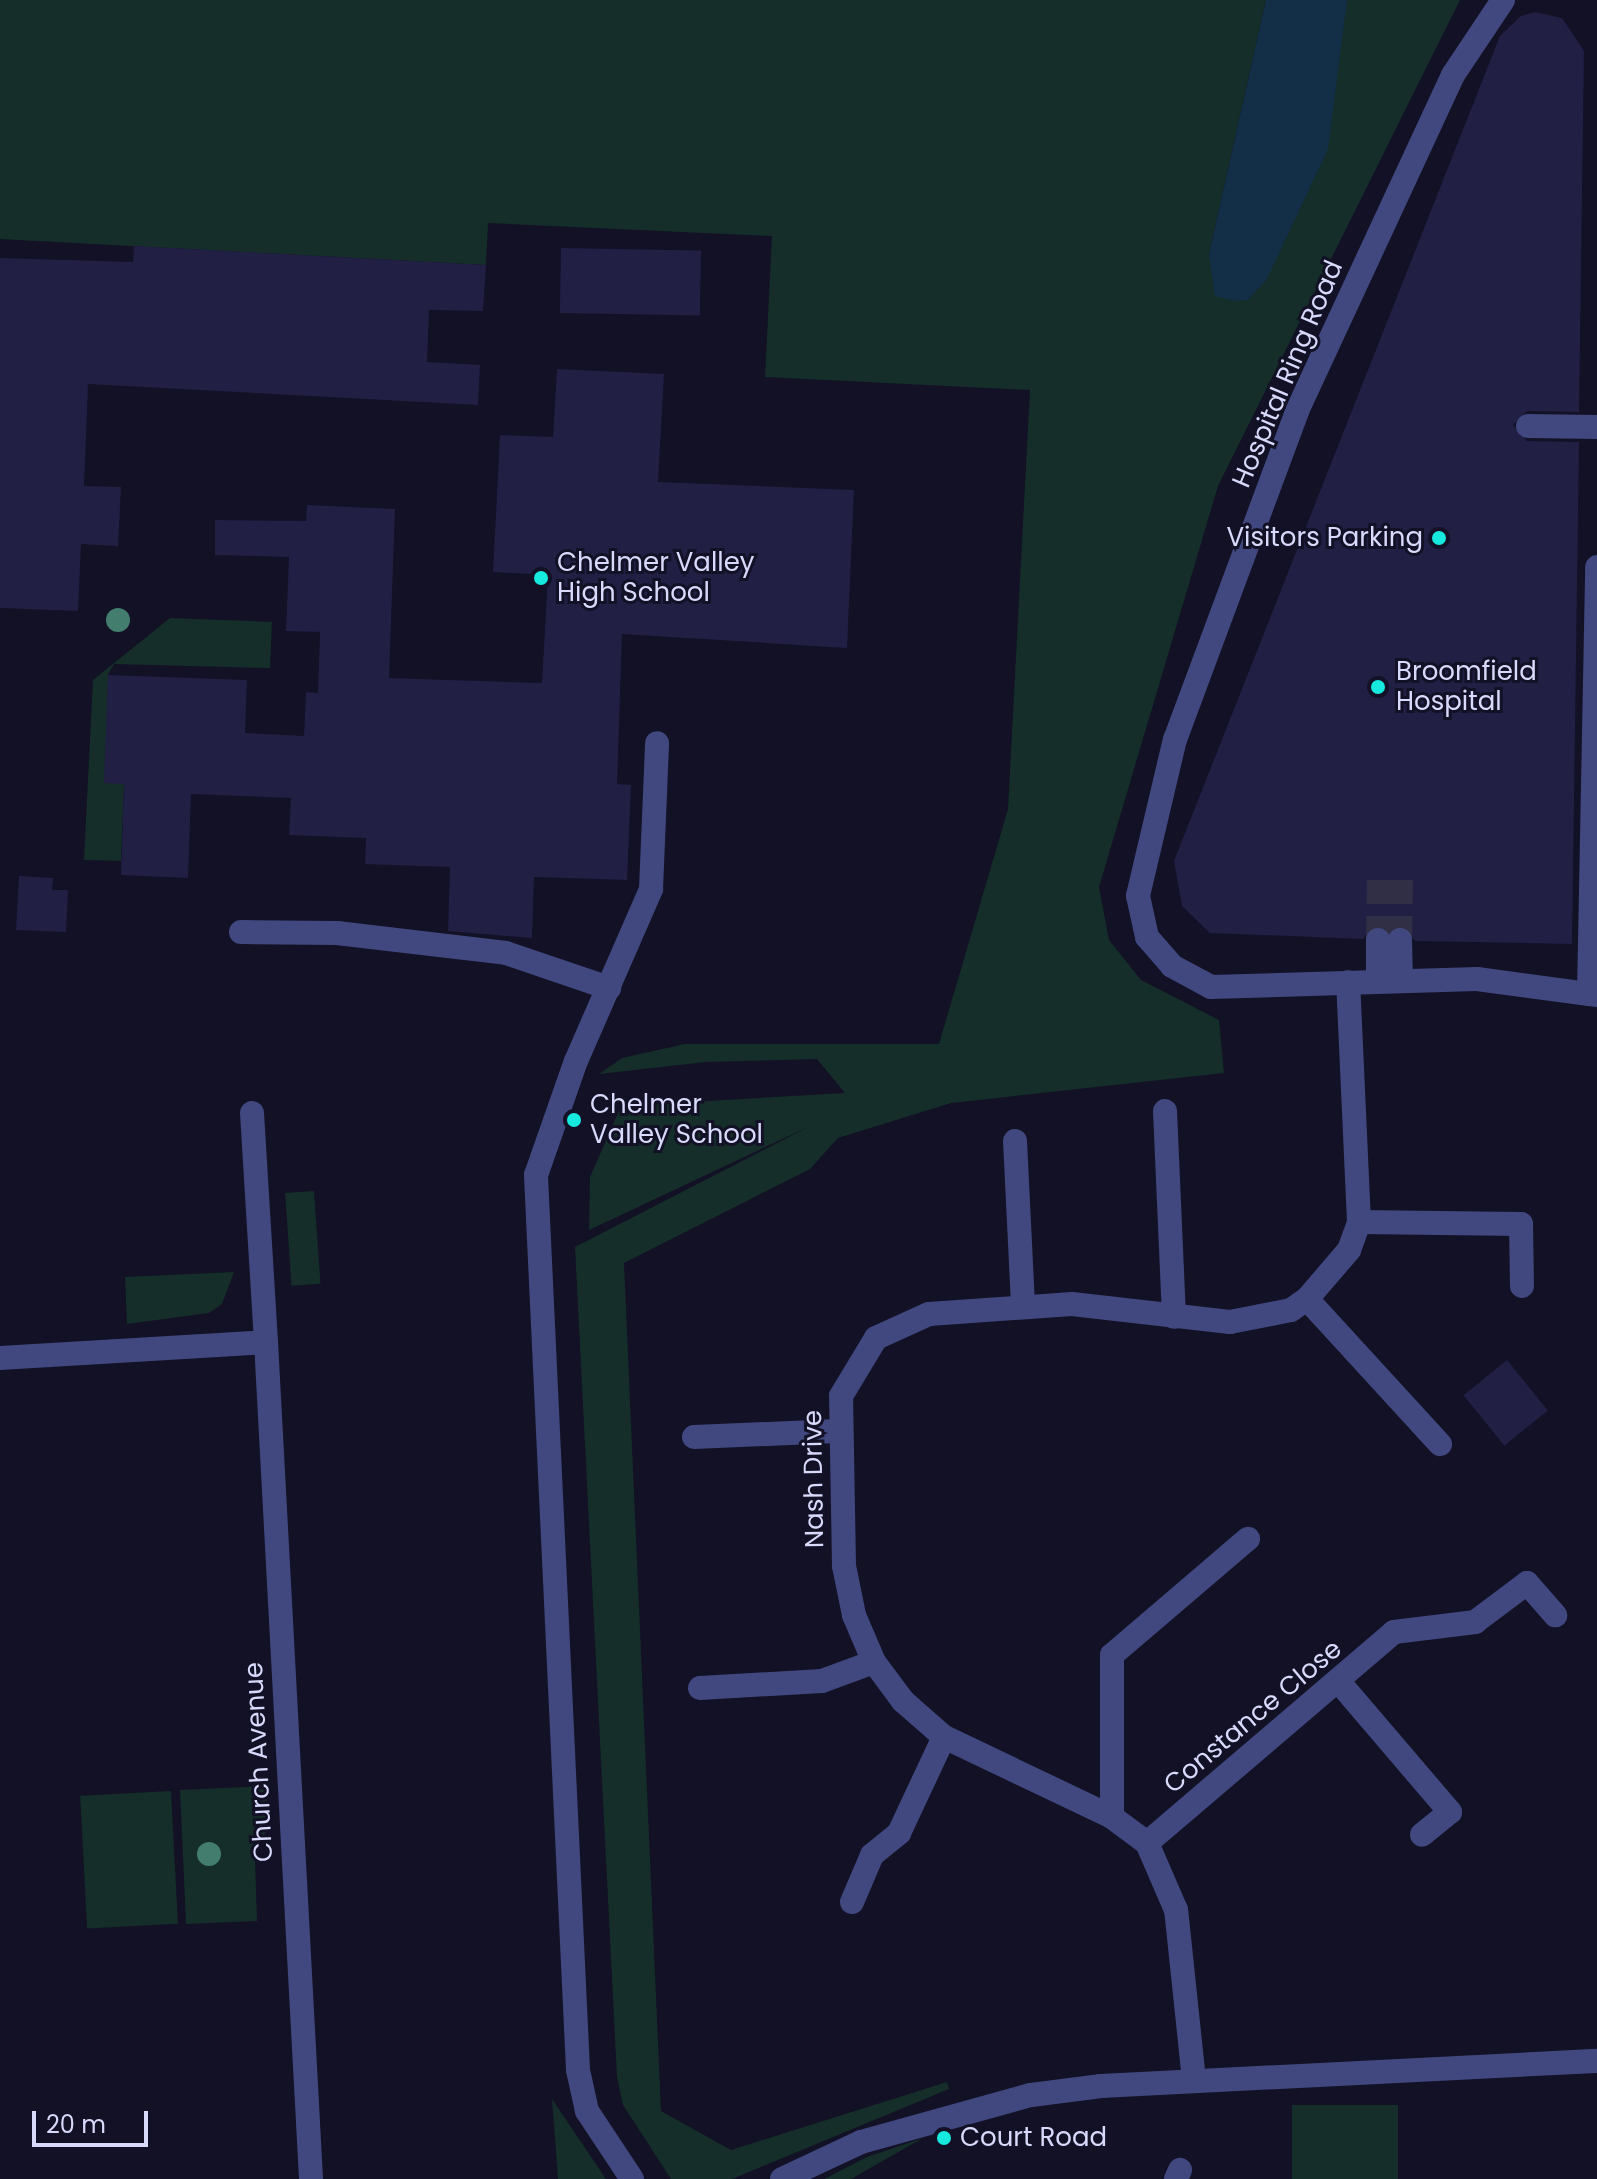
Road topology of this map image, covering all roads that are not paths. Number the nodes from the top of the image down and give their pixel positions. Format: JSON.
{"nodes":[{"id":1,"x":1503,"y":0,"type":"edge"},
{"id":2,"x":1528,"y":426,"type":"dead end"},
{"id":3,"x":1597,"y":427,"type":"edge"},
{"id":4,"x":1597,"y":567,"type":"edge"},
{"id":5,"x":657,"y":743,"type":"dead end"},
{"id":6,"x":241,"y":932,"type":"dead end"},
{"id":7,"x":1389,"y":940,"type":"tunnel mouth"},
{"id":8,"x":1390,"y":980,"type":"junction"},
{"id":9,"x":1348,"y":982,"type":"junction"},
{"id":10,"x":609,"y":988,"type":"junction"},
{"id":11,"x":1593,"y":995,"type":"edge"},
{"id":12,"x":1165,"y":1111,"type":"dead end"},
{"id":13,"x":252,"y":1113,"type":"dead end"},
{"id":14,"x":1015,"y":1141,"type":"dead end"},
{"id":15,"x":1359,"y":1222,"type":"junction"},
{"id":16,"x":1522,"y":1286,"type":"dead end"},
{"id":17,"x":1307,"y":1299,"type":"junction"},
{"id":18,"x":1023,"y":1307,"type":"junction"},
{"id":19,"x":1174,"y":1317,"type":"junction"},
{"id":20,"x":266,"y":1342,"type":"junction"},
{"id":21,"x":0,"y":1358,"type":"edge"},
{"id":22,"x":837,"y":1431,"type":"junction"},
{"id":23,"x":694,"y":1437,"type":"dead end"},
{"id":24,"x":1440,"y":1444,"type":"dead end"},
{"id":25,"x":1248,"y":1539,"type":"dead end"},
{"id":26,"x":1555,"y":1615,"type":"dead end"},
{"id":27,"x":874,"y":1662,"type":"junction"},
{"id":28,"x":1339,"y":1682,"type":"junction"},
{"id":29,"x":700,"y":1688,"type":"dead end"},
{"id":30,"x":944,"y":1737,"type":"junction"},
{"id":31,"x":1112,"y":1817,"type":"junction"},
{"id":32,"x":1422,"y":1835,"type":"dead end"},
{"id":33,"x":1147,"y":1843,"type":"junction"},
{"id":34,"x":852,"y":1902,"type":"dead end"},
{"id":35,"x":1597,"y":2061,"type":"edge"},
{"id":36,"x":1194,"y":2080,"type":"junction"},
{"id":37,"x":311,"y":2179,"type":"edge"},
{"id":38,"x":632,"y":2179,"type":"edge"},
{"id":39,"x":782,"y":2179,"type":"edge"}],
"edges":[{"from":1,"to":9,"type":"street","name":"Hospital Ring Road"},
{"from":2,"to":3,"type":"street"},
{"from":4,"to":11,"type":"street"},
{"from":5,"to":10,"type":"street"},
{"from":6,"to":10,"type":"street"},
{"from":7,"to":8,"type":"street"},
{"from":8,"to":9,"type":"street","name":"Hospital Ring Road"},
{"from":8,"to":11,"type":"street","name":"Hospital Ring Road"},
{"from":9,"to":15,"type":"street","name":"Nash Drive"},
{"from":10,"to":38,"type":"street"},
{"from":12,"to":19,"type":"street"},
{"from":13,"to":20,"type":"street","name":"Church Avenue"},
{"from":14,"to":18,"type":"street"},
{"from":15,"to":16,"type":"street"},
{"from":15,"to":17,"type":"street","name":"Nash Drive"},
{"from":17,"to":19,"type":"street","name":"Nash Drive"},
{"from":17,"to":24,"type":"street"},
{"from":18,"to":19,"type":"street","name":"Nash Drive"},
{"from":18,"to":22,"type":"street","name":"Nash Drive"},
{"from":20,"to":21,"type":"street"},
{"from":20,"to":37,"type":"street","name":"Church Avenue"},
{"from":22,"to":23,"type":"street"},
{"from":22,"to":27,"type":"street","name":"Nash Drive"},
{"from":25,"to":31,"type":"street"},
{"from":26,"to":28,"type":"street","name":"Constance Close"},
{"from":27,"to":29,"type":"street"},
{"from":27,"to":30,"type":"street","name":"Nash Drive"},
{"from":28,"to":32,"type":"street"},
{"from":28,"to":33,"type":"street","name":"Constance Close"},
{"from":30,"to":31,"type":"street","name":"Nash Drive"},
{"from":30,"to":34,"type":"street"},
{"from":31,"to":33,"type":"street","name":"Nash Drive"},
{"from":33,"to":36,"type":"street","name":"Nash Drive"},
{"from":35,"to":36,"type":"street"},
{"from":36,"to":39,"type":"street"}]}
